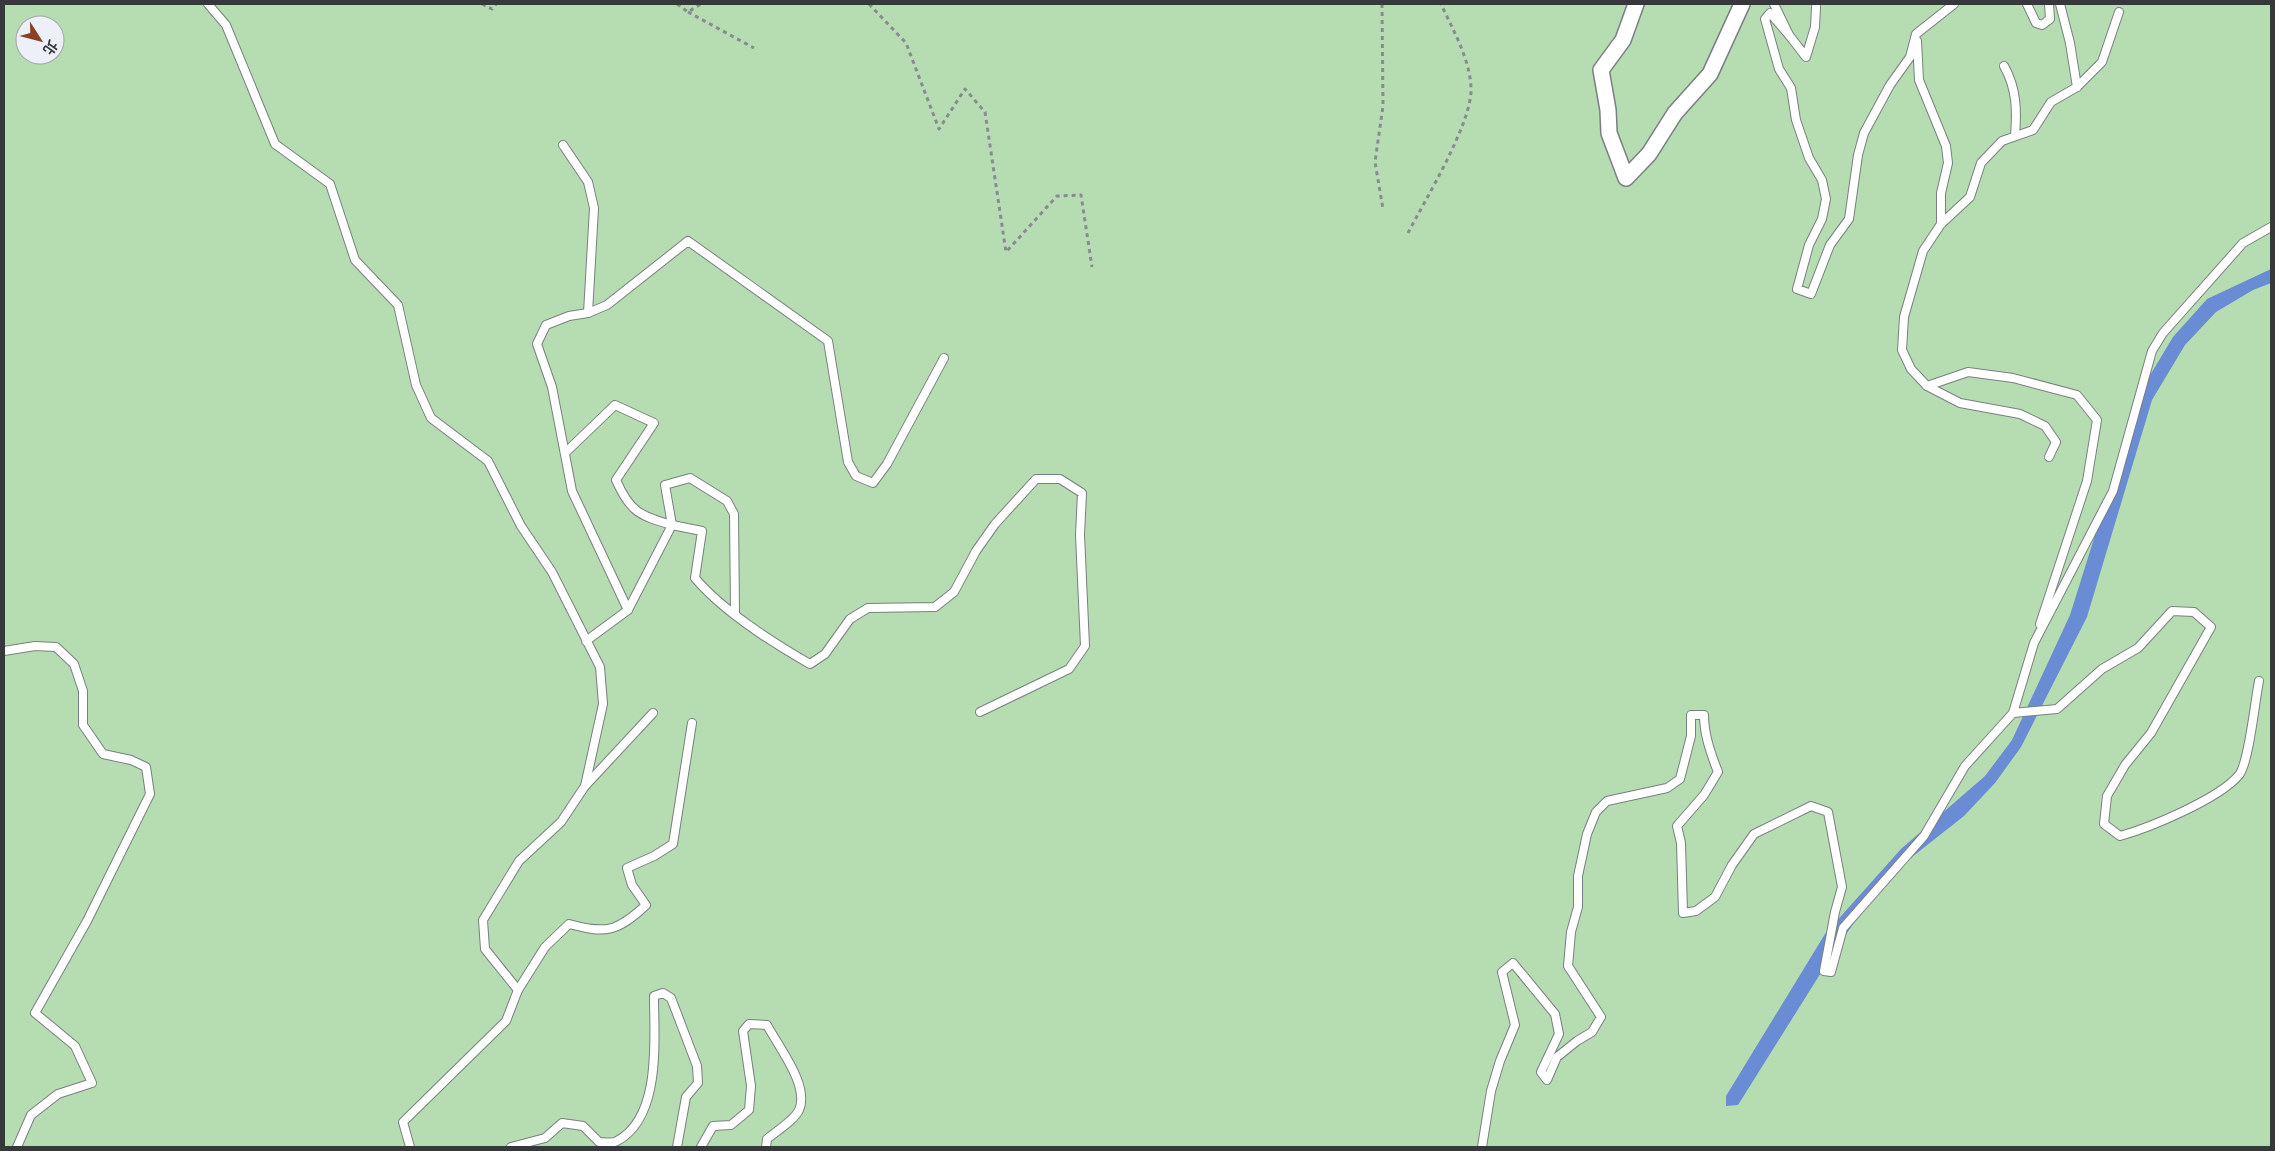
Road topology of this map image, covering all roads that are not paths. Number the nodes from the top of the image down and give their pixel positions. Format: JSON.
{"nodes":[{"id":1,"x":208,"y":4,"type":"edge"},
{"id":2,"x":1636,"y":4,"type":"edge"},
{"id":3,"x":1742,"y":4,"type":"edge"},
{"id":4,"x":1774,"y":4,"type":"edge"},
{"id":5,"x":1954,"y":4,"type":"edge"},
{"id":6,"x":2027,"y":4,"type":"edge"},
{"id":7,"x":2049,"y":4,"type":"edge"},
{"id":8,"x":2060,"y":4,"type":"edge"},
{"id":9,"x":1816,"y":7,"type":"dead end"},
{"id":10,"x":2119,"y":12,"type":"dead end"},
{"id":11,"x":1916,"y":34,"type":"junction"},
{"id":12,"x":1789,"y":35,"type":"junction"},
{"id":13,"x":2004,"y":66,"type":"dead end"},
{"id":14,"x":2077,"y":86,"type":"junction"},
{"id":15,"x":2016,"y":136,"type":"junction"},
{"id":16,"x":562,"y":145,"type":"dead end"},
{"id":17,"x":1941,"y":224,"type":"junction"},
{"id":18,"x":2271,"y":227,"type":"edge"},
{"id":19,"x":588,"y":313,"type":"junction"},
{"id":20,"x":944,"y":358,"type":"dead end"},
{"id":21,"x":1927,"y":386,"type":"junction"},
{"id":22,"x":564,"y":453,"type":"junction"},
{"id":23,"x":2049,"y":457,"type":"dead end"},
{"id":24,"x":672,"y":525,"type":"junction"},
{"id":25,"x":628,"y":610,"type":"junction"},
{"id":26,"x":736,"y":614,"type":"junction"},
{"id":27,"x":586,"y":640,"type":"junction"},
{"id":28,"x":2034,"y":643,"type":"junction"},
{"id":29,"x":4,"y":651,"type":"edge"},
{"id":30,"x":2259,"y":681,"type":"dead end"},
{"id":31,"x":980,"y":712,"type":"dead end"},
{"id":32,"x":653,"y":713,"type":"dead end"},
{"id":33,"x":2013,"y":713,"type":"junction"},
{"id":34,"x":692,"y":723,"type":"dead end"},
{"id":35,"x":585,"y":786,"type":"junction"},
{"id":36,"x":518,"y":990,"type":"junction"},
{"id":37,"x":17,"y":1147,"type":"edge"},
{"id":38,"x":410,"y":1147,"type":"edge"},
{"id":39,"x":511,"y":1147,"type":"edge"},
{"id":40,"x":677,"y":1147,"type":"edge"},
{"id":41,"x":701,"y":1147,"type":"edge"},
{"id":42,"x":766,"y":1147,"type":"edge"},
{"id":43,"x":1482,"y":1147,"type":"edge"}],
"edges":[{"from":1,"to":27,"type":"lane"},
{"from":2,"to":3,"type":"street"},
{"from":4,"to":12,"type":"lane"},
{"from":5,"to":11,"type":"lane"},
{"from":6,"to":7,"type":"lane"},
{"from":8,"to":14,"type":"lane"},
{"from":9,"to":12,"type":"lane"},
{"from":10,"to":14,"type":"lane"},
{"from":11,"to":12,"type":"lane"},
{"from":11,"to":17,"type":"lane"},
{"from":13,"to":15,"type":"lane"},
{"from":14,"to":15,"type":"lane"},
{"from":15,"to":17,"type":"lane"},
{"from":16,"to":19,"type":"lane"},
{"from":17,"to":21,"type":"lane"},
{"from":18,"to":28,"type":"lane"},
{"from":19,"to":20,"type":"lane"},
{"from":19,"to":22,"type":"lane"},
{"from":21,"to":23,"type":"lane"},
{"from":21,"to":28,"type":"lane"},
{"from":22,"to":24,"type":"lane"},
{"from":22,"to":25,"type":"lane"},
{"from":24,"to":25,"type":"lane"},
{"from":24,"to":26,"type":"lane"},
{"from":24,"to":26,"type":"lane"},
{"from":25,"to":27,"type":"lane"},
{"from":26,"to":31,"type":"lane"},
{"from":27,"to":35,"type":"lane"},
{"from":28,"to":33,"type":"lane"},
{"from":29,"to":37,"type":"lane"},
{"from":30,"to":33,"type":"lane"},
{"from":32,"to":35,"type":"lane"},
{"from":33,"to":43,"type":"lane"},
{"from":34,"to":36,"type":"lane"},
{"from":35,"to":36,"type":"lane"},
{"from":36,"to":38,"type":"lane"},
{"from":39,"to":40,"type":"lane"},
{"from":41,"to":42,"type":"lane"}]}
